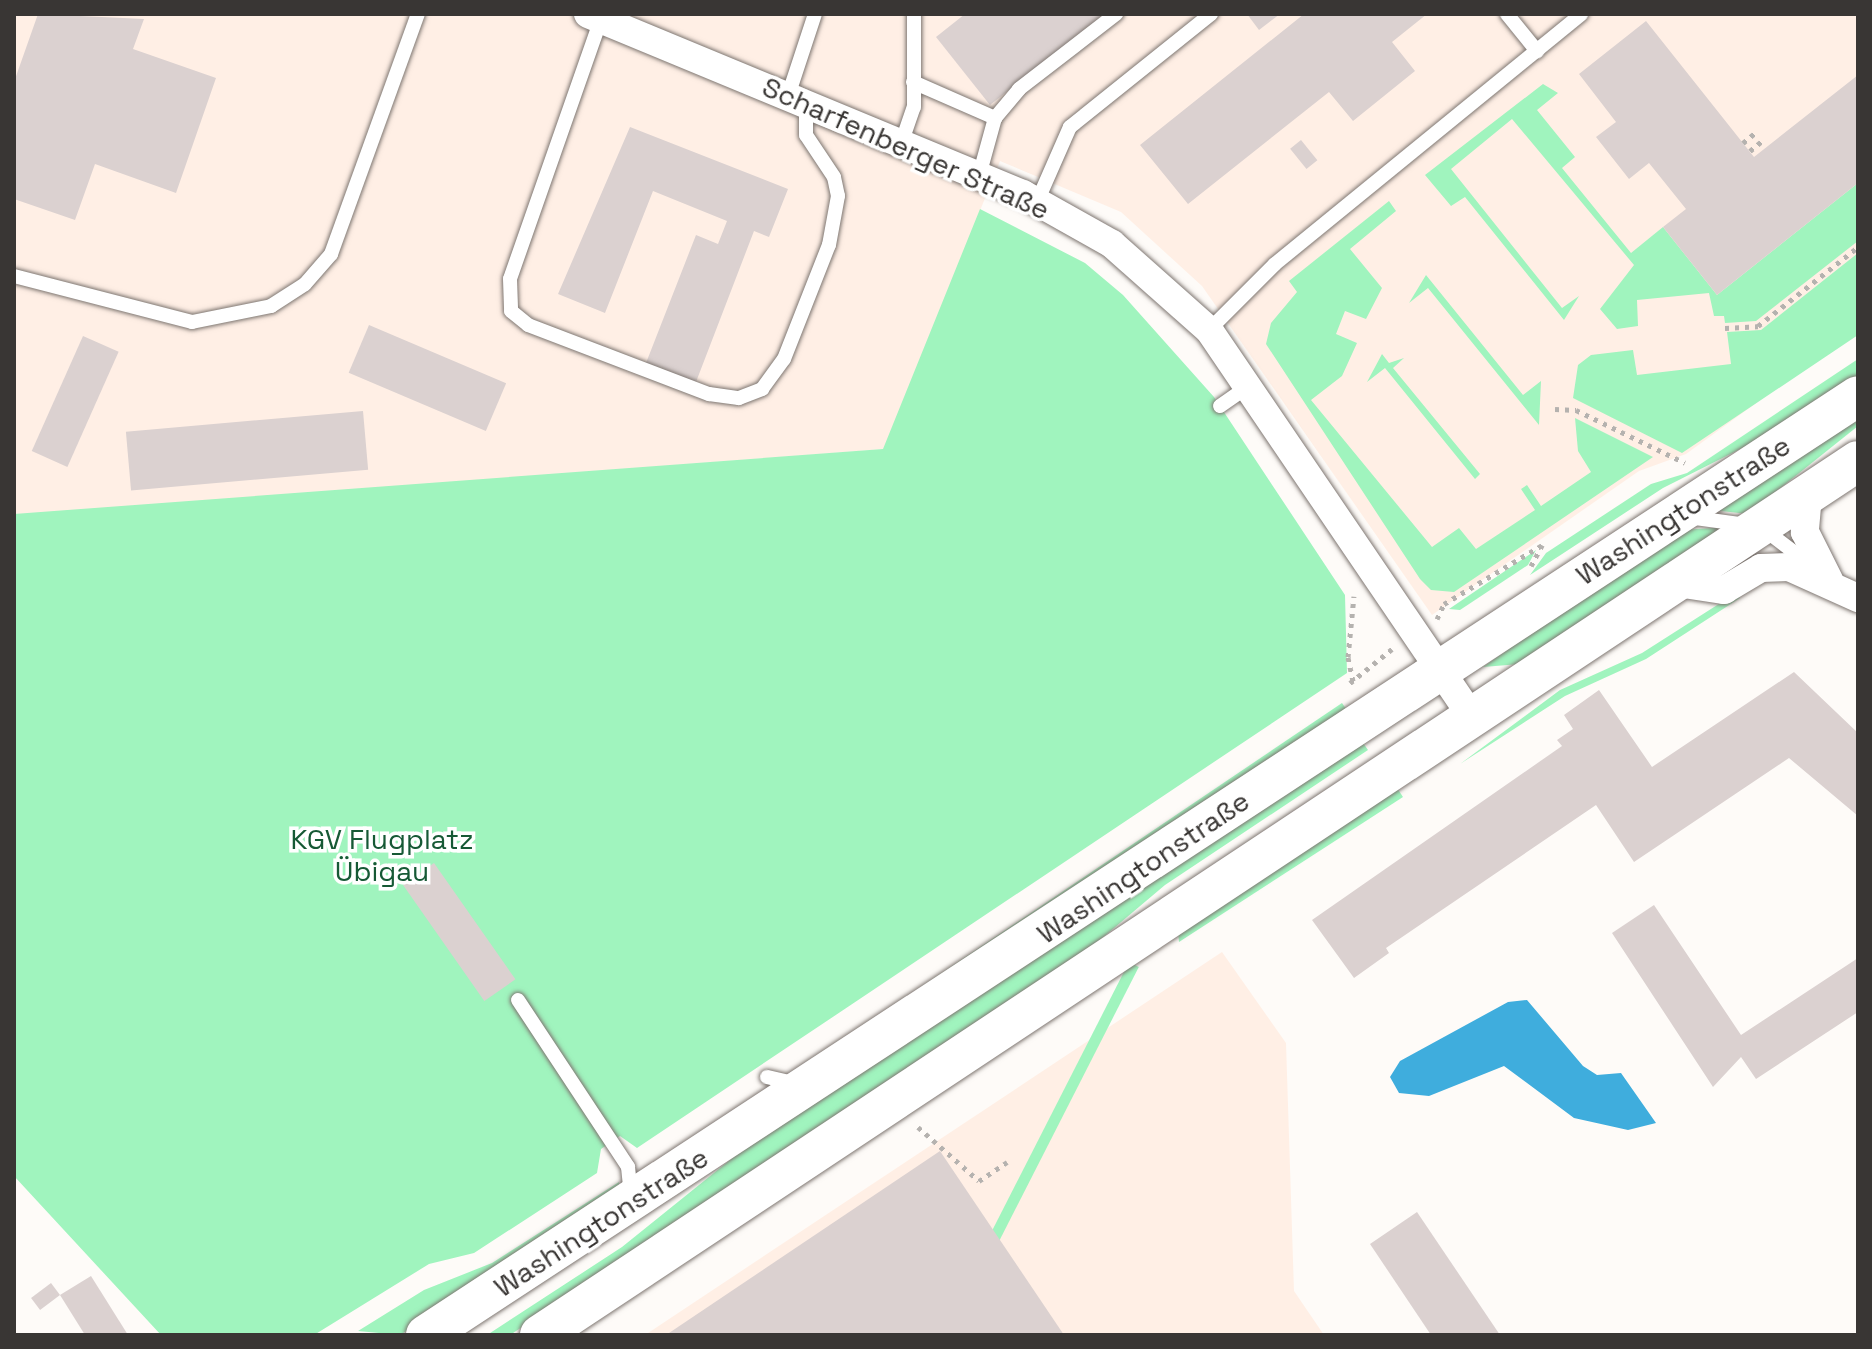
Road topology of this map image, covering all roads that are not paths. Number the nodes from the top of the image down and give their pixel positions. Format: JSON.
{"nodes":[{"id":1,"x":418,"y":14,"type":"edge"},
{"id":2,"x":815,"y":14,"type":"edge"},
{"id":3,"x":914,"y":14,"type":"edge"},
{"id":4,"x":1116,"y":14,"type":"edge"},
{"id":5,"x":1211,"y":14,"type":"edge"},
{"id":6,"x":1507,"y":14,"type":"edge"},
{"id":7,"x":1581,"y":14,"type":"edge"},
{"id":8,"x":594,"y":16,"type":"edge"},
{"id":9,"x":1537,"y":51,"type":"junction"},
{"id":10,"x":913,"y":82,"type":"junction"},
{"id":11,"x":797,"y":103,"type":"junction"},
{"id":12,"x":995,"y":118,"type":"junction"},
{"id":13,"x":901,"y":144,"type":"junction"},
{"id":14,"x":979,"y":176,"type":"junction"},
{"id":15,"x":1037,"y":202,"type":"junction"},
{"id":16,"x":14,"y":276,"type":"edge"},
{"id":17,"x":1209,"y":330,"type":"junction"},
{"id":18,"x":1249,"y":386,"type":"junction"},
{"id":19,"x":1858,"y":396,"type":"edge"},
{"id":20,"x":1220,"y":406,"type":"dead end"},
{"id":21,"x":1858,"y":461,"type":"edge"},
{"id":22,"x":1808,"y":495,"type":"junction"},
{"id":23,"x":1673,"y":515,"type":"junction"},
{"id":24,"x":1761,"y":527,"type":"junction"},
{"id":25,"x":1829,"y":580,"type":"junction"},
{"id":26,"x":1677,"y":583,"type":"junction"},
{"id":27,"x":1858,"y":598,"type":"edge"},
{"id":28,"x":1439,"y":670,"type":"junction"},
{"id":29,"x":1472,"y":717,"type":"junction"},
{"id":30,"x":518,"y":1000,"type":"dead end"},
{"id":31,"x":767,"y":1077,"type":"dead end"},
{"id":32,"x":810,"y":1087,"type":"junction"},
{"id":33,"x":630,"y":1184,"type":"junction"},
{"id":34,"x":426,"y":1335,"type":"edge"},
{"id":35,"x":540,"y":1335,"type":"edge"}],
"edges":[{"from":1,"to":16,"type":"lane"},
{"from":2,"to":11,"type":"lane"},
{"from":3,"to":10,"type":"lane"},
{"from":4,"to":12,"type":"lane"},
{"from":5,"to":15,"type":"lane"},
{"from":6,"to":9,"type":"lane"},
{"from":7,"to":9,"type":"lane"},
{"from":8,"to":11,"type":"street","name":"Scharfenberger Straße"},
{"from":8,"to":11,"type":"lane"},
{"from":9,"to":17,"type":"lane"},
{"from":10,"to":12,"type":"lane"},
{"from":10,"to":13,"type":"lane"},
{"from":11,"to":13,"type":"street","name":"Scharfenberger Straße"},
{"from":12,"to":14,"type":"lane"},
{"from":13,"to":14,"type":"street","name":"Scharfenberger Straße"},
{"from":14,"to":15,"type":"street","name":"Scharfenberger Straße"},
{"from":15,"to":17,"type":"street","name":"Scharfenberger Straße"},
{"from":17,"to":18,"type":"street","name":"Scharfenberger Straße"},
{"from":18,"to":20,"type":"lane"},
{"from":18,"to":28,"type":"street","name":"Scharfenberger Straße"},
{"from":19,"to":23,"type":"main road","name":"Washingtonstraße"},
{"from":21,"to":22,"type":"main road","name":"Washingtonstraße"},
{"from":22,"to":24,"type":"main road","name":"Washingtonstraße"},
{"from":22,"to":25,"type":"street"},
{"from":23,"to":24,"type":"lane"},
{"from":23,"to":28,"type":"main road","name":"Washingtonstraße"},
{"from":24,"to":25,"type":"lane"},
{"from":24,"to":26,"type":"main road","name":"Washingtonstraße"},
{"from":25,"to":26,"type":"street"},
{"from":25,"to":27,"type":"street"},
{"from":26,"to":29,"type":"main road","name":"Washingtonstraße"},
{"from":28,"to":29,"type":"street","name":"Scharfenberger Straße"},
{"from":28,"to":32,"type":"main road","name":"Washingtonstraße"},
{"from":29,"to":35,"type":"main road","name":"Washingtonstraße"},
{"from":30,"to":33,"type":"lane"},
{"from":31,"to":32,"type":"lane"},
{"from":32,"to":33,"type":"main road","name":"Washingtonstraße"},
{"from":33,"to":34,"type":"main road","name":"Washingtonstraße"}]}
